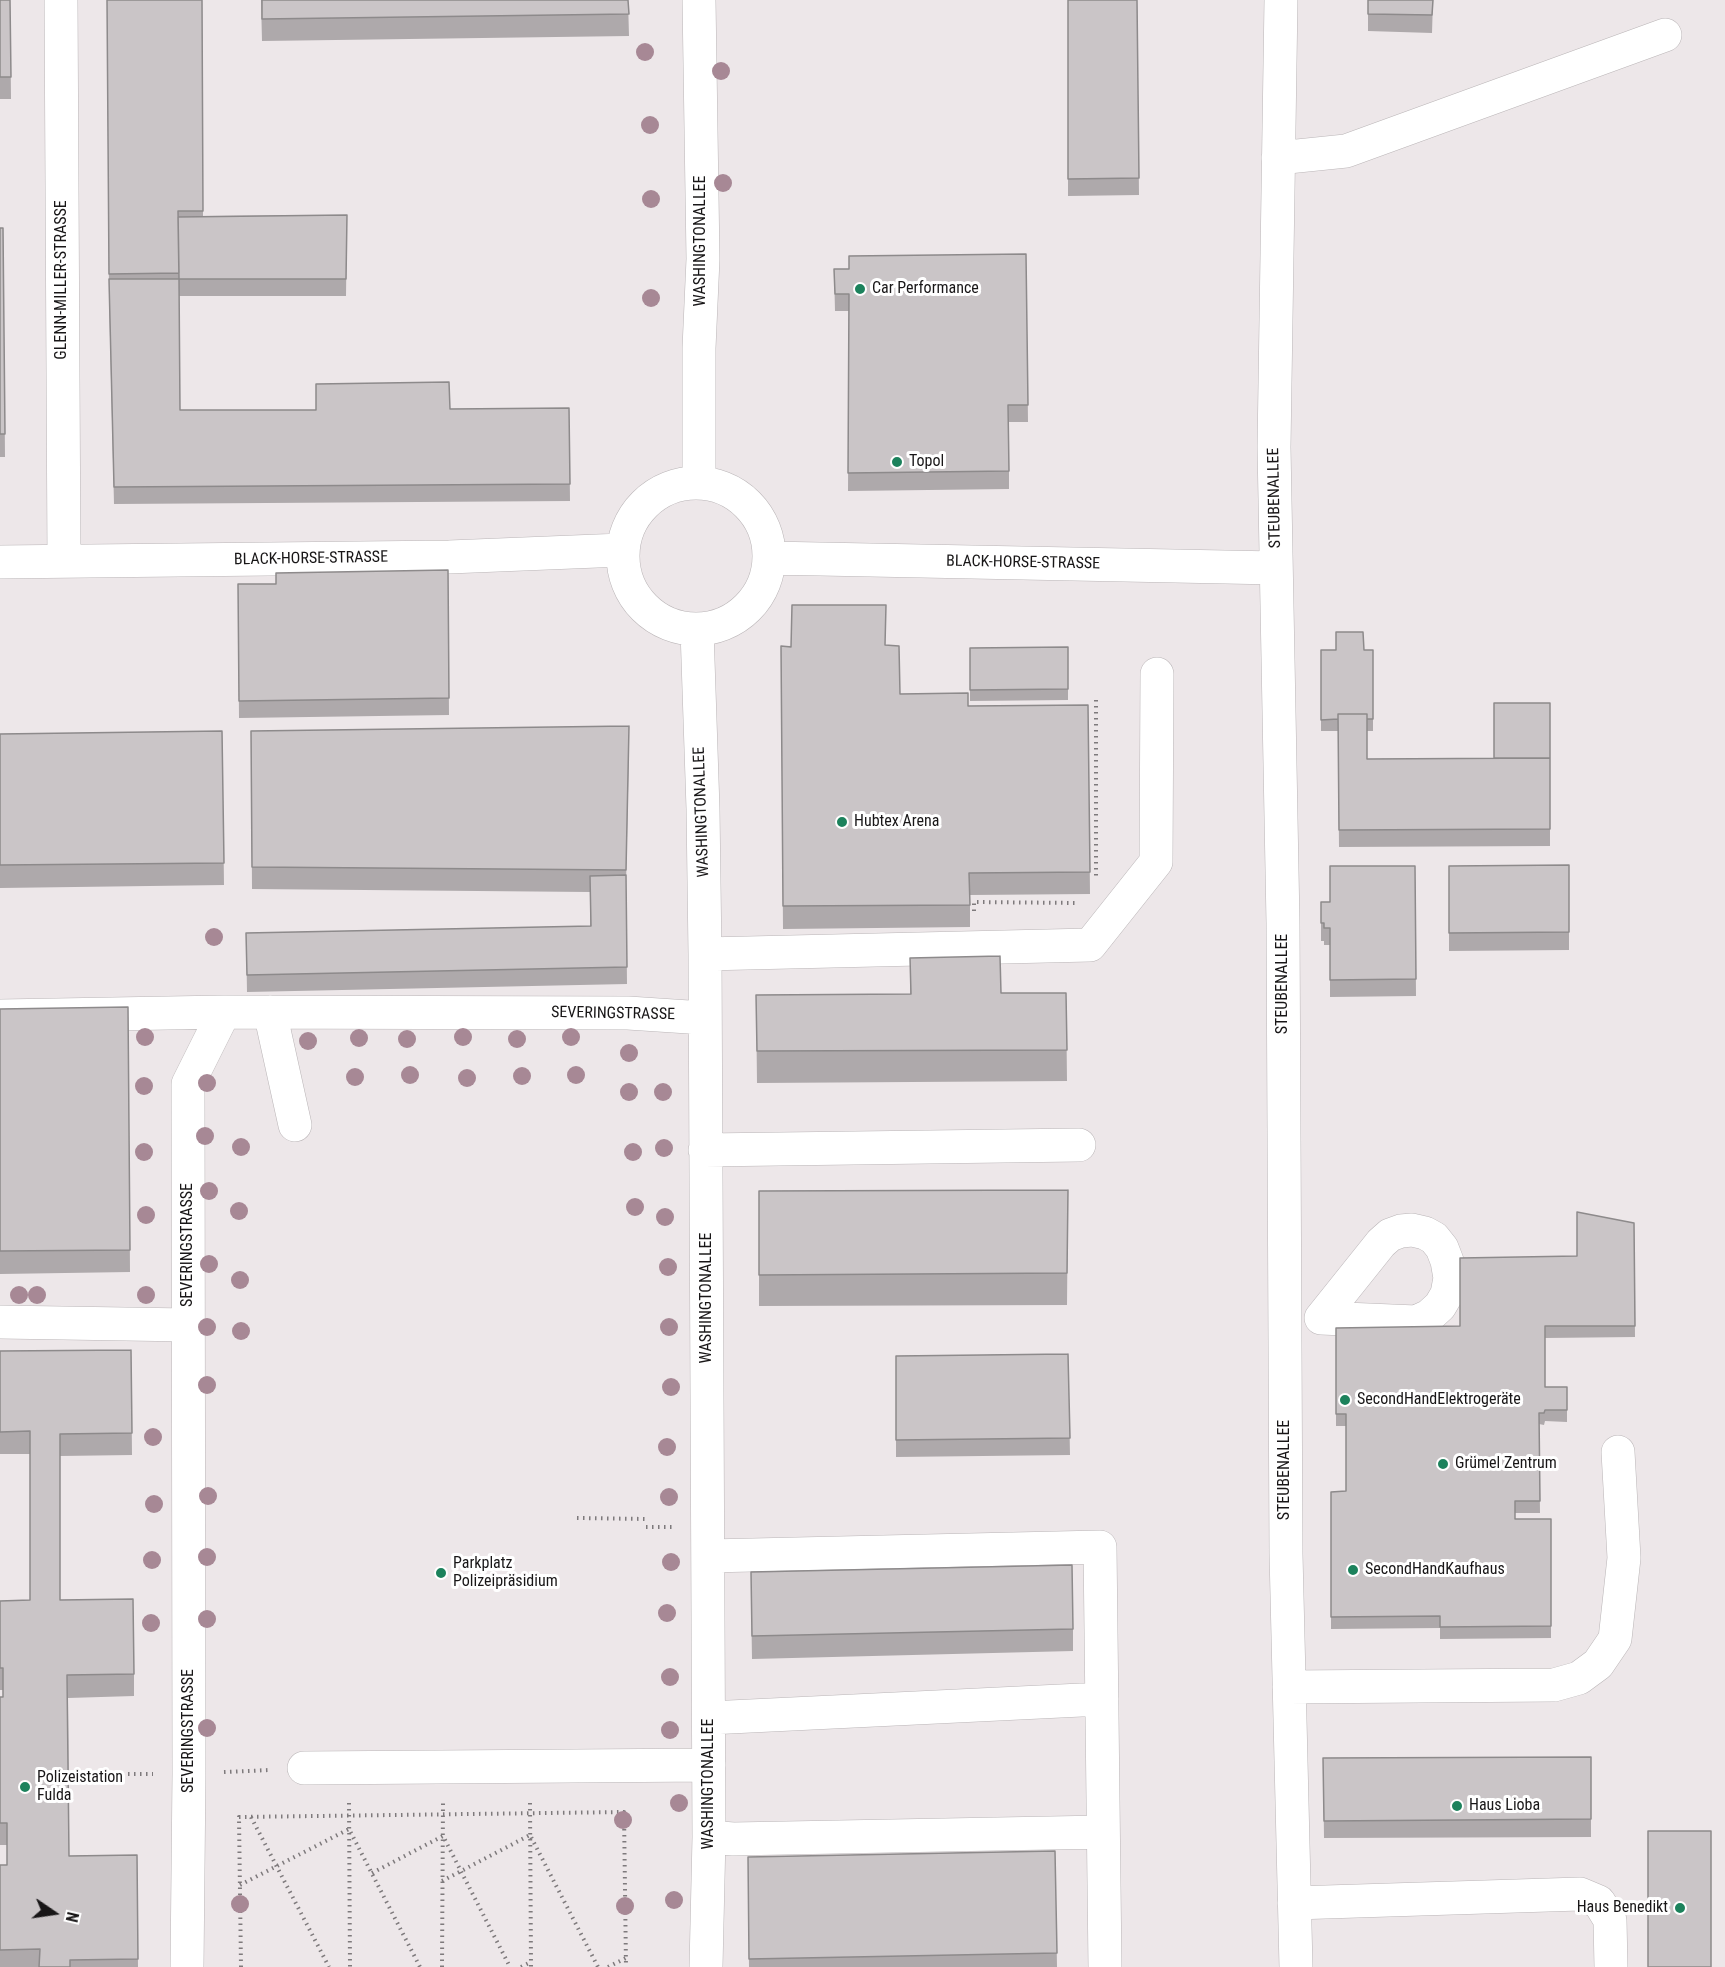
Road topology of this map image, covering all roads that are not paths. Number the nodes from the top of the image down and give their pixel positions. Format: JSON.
{"nodes":[{"id":1,"x":61,"y":0,"type":"edge"},
{"id":2,"x":699,"y":0,"type":"edge"},
{"id":3,"x":1281,"y":0,"type":"edge"},
{"id":4,"x":1665,"y":35,"type":"dead end"},
{"id":5,"x":1278,"y":158,"type":"junction"},
{"id":6,"x":699,"y":483,"type":"junction"},
{"id":7,"x":622,"y":550,"type":"junction"},
{"id":8,"x":769,"y":558,"type":"junction"},
{"id":9,"x":64,"y":561,"type":"junction"},
{"id":10,"x":0,"y":562,"type":"edge"},
{"id":11,"x":1276,"y":568,"type":"junction"},
{"id":12,"x":697,"y":630,"type":"junction"},
{"id":13,"x":1157,"y":674,"type":"dead end"},
{"id":14,"x":705,"y":954,"type":"junction"},
{"id":15,"x":224,"y":1012,"type":"junction"},
{"id":16,"x":270,"y":1012,"type":"junction"},
{"id":17,"x":0,"y":1016,"type":"edge"},
{"id":18,"x":704,"y":1017,"type":"junction"},
{"id":19,"x":295,"y":1125,"type":"dead end"},
{"id":20,"x":1079,"y":1146,"type":"dead end"},
{"id":21,"x":705,"y":1150,"type":"junction"},
{"id":22,"x":1321,"y":1318,"type":"dead end"},
{"id":23,"x":1284,"y":1320,"type":"junction"},
{"id":24,"x":0,"y":1322,"type":"edge"},
{"id":25,"x":188,"y":1325,"type":"junction"},
{"id":26,"x":1618,"y":1452,"type":"dead end"},
{"id":27,"x":709,"y":1556,"type":"junction"},
{"id":28,"x":1289,"y":1687,"type":"junction"},
{"id":29,"x":1102,"y":1699,"type":"junction"},
{"id":30,"x":709,"y":1718,"type":"junction"},
{"id":31,"x":709,"y":1765,"type":"junction"},
{"id":32,"x":304,"y":1768,"type":"dead end"},
{"id":33,"x":1103,"y":1832,"type":"junction"},
{"id":34,"x":709,"y":1838,"type":"junction"},
{"id":35,"x":1294,"y":1903,"type":"junction"},
{"id":36,"x":188,"y":1967,"type":"edge"},
{"id":37,"x":706,"y":1967,"type":"edge"},
{"id":38,"x":1105,"y":1967,"type":"edge"},
{"id":39,"x":1296,"y":1967,"type":"edge"},
{"id":40,"x":1611,"y":1967,"type":"edge"}],
"edges":[{"from":1,"to":9,"type":"street","name":"GLENN-MILLER-STRASSE"},
{"from":2,"to":6,"type":"street","name":"WASHINGTONALLEE"},
{"from":3,"to":5,"type":"street","name":"STEUBENALLEE"},
{"from":4,"to":5,"type":"street"},
{"from":5,"to":11,"type":"street","name":"STEUBENALLEE"},
{"from":6,"to":7,"type":"street"},
{"from":6,"to":8,"type":"street"},
{"from":7,"to":9,"type":"street","name":"BLACK-HORSE-STRASSE"},
{"from":7,"to":12,"type":"street"},
{"from":8,"to":11,"type":"street","name":"BLACK-HORSE-STRASSE"},
{"from":8,"to":12,"type":"street"},
{"from":9,"to":10,"type":"street","name":"BLACK-HORSE-STRASSE"},
{"from":11,"to":23,"type":"street","name":"STEUBENALLEE"},
{"from":12,"to":14,"type":"street","name":"WASHINGTONALLEE"},
{"from":13,"to":14,"type":"street"},
{"from":14,"to":18,"type":"street","name":"WASHINGTONALLEE"},
{"from":15,"to":16,"type":"street","name":"SEVERINGSTRASSE"},
{"from":15,"to":17,"type":"street"},
{"from":15,"to":25,"type":"street","name":"SEVERINGSTRASSE"},
{"from":16,"to":18,"type":"street","name":"SEVERINGSTRASSE"},
{"from":16,"to":19,"type":"street"},
{"from":18,"to":21,"type":"street","name":"WASHINGTONALLEE"},
{"from":20,"to":21,"type":"street"},
{"from":21,"to":27,"type":"street","name":"WASHINGTONALLEE"},
{"from":22,"to":23,"type":"street"},
{"from":23,"to":28,"type":"street","name":"STEUBENALLEE"},
{"from":24,"to":25,"type":"street"},
{"from":25,"to":36,"type":"street","name":"SEVERINGSTRASSE"},
{"from":26,"to":28,"type":"street"},
{"from":27,"to":29,"type":"street"},
{"from":27,"to":30,"type":"street","name":"WASHINGTONALLEE"},
{"from":28,"to":35,"type":"street","name":"STEUBENALLEE"},
{"from":29,"to":30,"type":"street"},
{"from":29,"to":33,"type":"street"},
{"from":30,"to":31,"type":"street","name":"WASHINGTONALLEE"},
{"from":31,"to":32,"type":"street"},
{"from":31,"to":34,"type":"street","name":"WASHINGTONALLEE"},
{"from":33,"to":34,"type":"street"},
{"from":33,"to":38,"type":"street"},
{"from":34,"to":37,"type":"street","name":"WASHINGTONALLEE"},
{"from":35,"to":39,"type":"street","name":"STEUBENALLEE"},
{"from":35,"to":40,"type":"street"}]}
